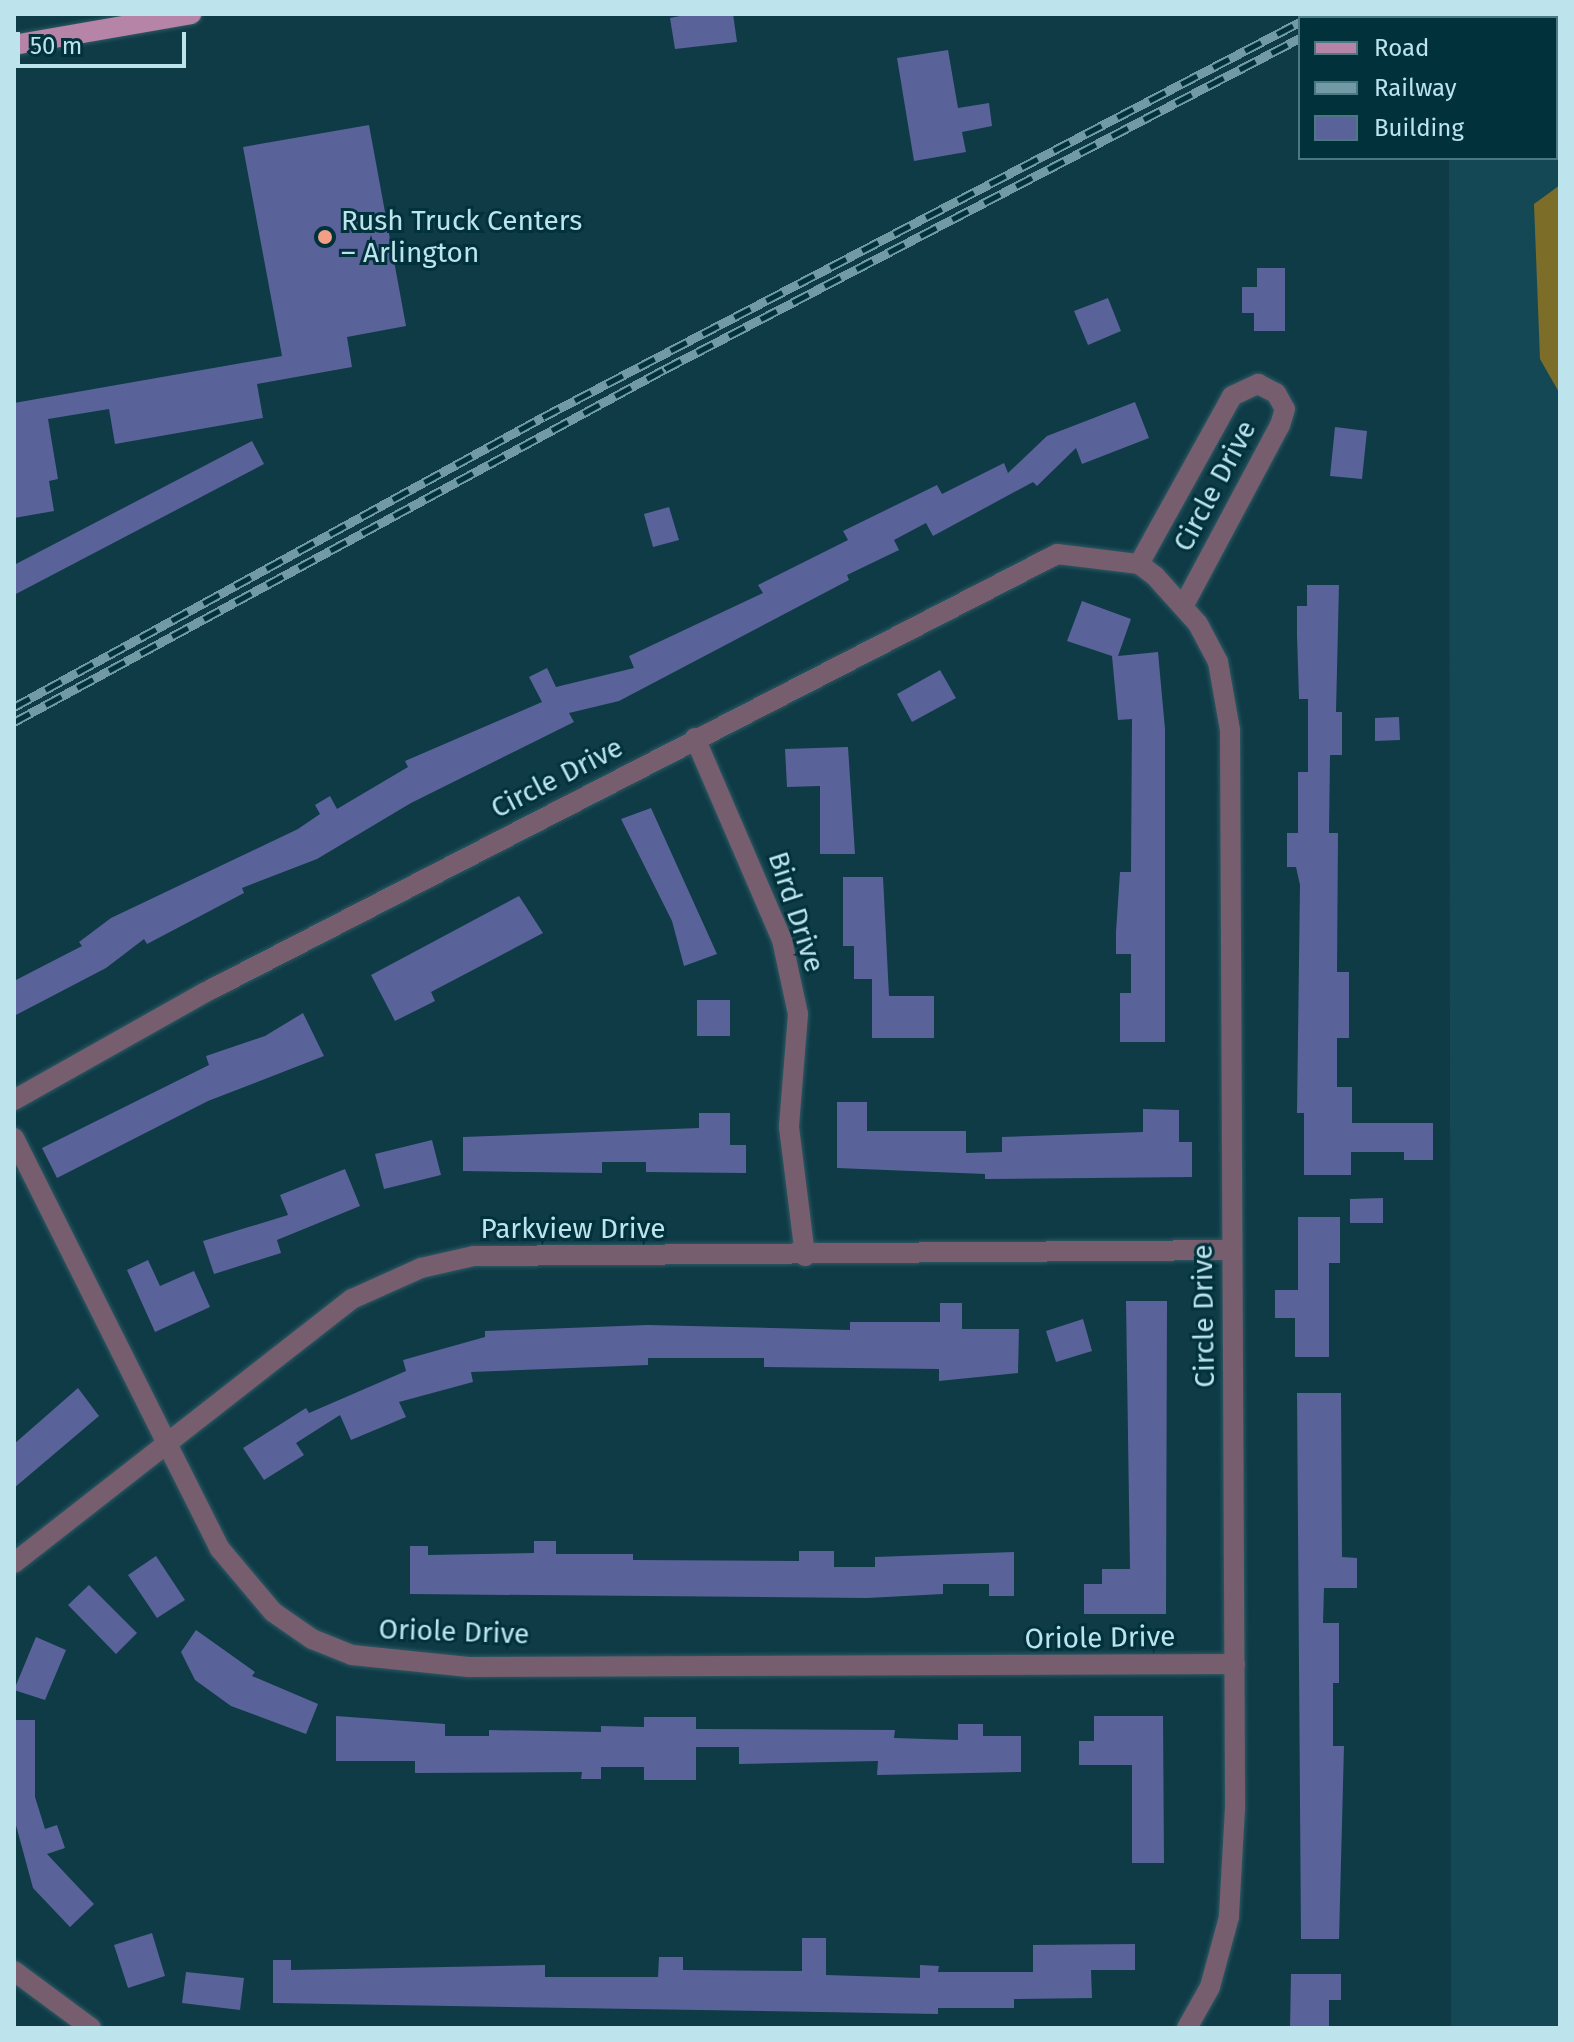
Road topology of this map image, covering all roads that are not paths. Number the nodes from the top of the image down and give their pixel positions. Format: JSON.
{"nodes":[{"id":1,"x":191,"y":14,"type":"edge"},
{"id":2,"x":14,"y":45,"type":"edge"},
{"id":3,"x":1139,"y":564,"type":"junction"},
{"id":4,"x":1183,"y":607,"type":"junction"},
{"id":5,"x":695,"y":738,"type":"junction"},
{"id":6,"x":14,"y":1100,"type":"edge"},
{"id":7,"x":14,"y":1138,"type":"edge"},
{"id":8,"x":1231,"y":1250,"type":"junction"},
{"id":9,"x":805,"y":1256,"type":"junction"},
{"id":10,"x":165,"y":1444,"type":"junction"},
{"id":11,"x":14,"y":1563,"type":"edge"},
{"id":12,"x":1235,"y":1664,"type":"junction"},
{"id":13,"x":14,"y":1971,"type":"edge"},
{"id":14,"x":91,"y":2028,"type":"edge"},
{"id":15,"x":1187,"y":2028,"type":"edge"}],
"edges":[{"from":1,"to":2,"type":"main road"},
{"from":3,"to":4,"type":"street","name":"Circle Drive"},
{"from":3,"to":4,"type":"street","name":"Circle Drive"},
{"from":3,"to":5,"type":"street","name":"Circle Drive"},
{"from":4,"to":8,"type":"street","name":"Circle Drive"},
{"from":5,"to":6,"type":"street","name":"Circle Drive"},
{"from":5,"to":9,"type":"street","name":"Bird Drive"},
{"from":7,"to":10,"type":"street","name":"Oriole Drive"},
{"from":8,"to":9,"type":"street","name":"Parkview Drive"},
{"from":8,"to":12,"type":"street","name":"Circle Drive"},
{"from":9,"to":10,"type":"street","name":"Parkview Drive"},
{"from":10,"to":11,"type":"street","name":"Parkview Drive"},
{"from":10,"to":12,"type":"street","name":"Oriole Drive"},
{"from":12,"to":15,"type":"street","name":"Circle Drive"},
{"from":13,"to":14,"type":"street"}]}
